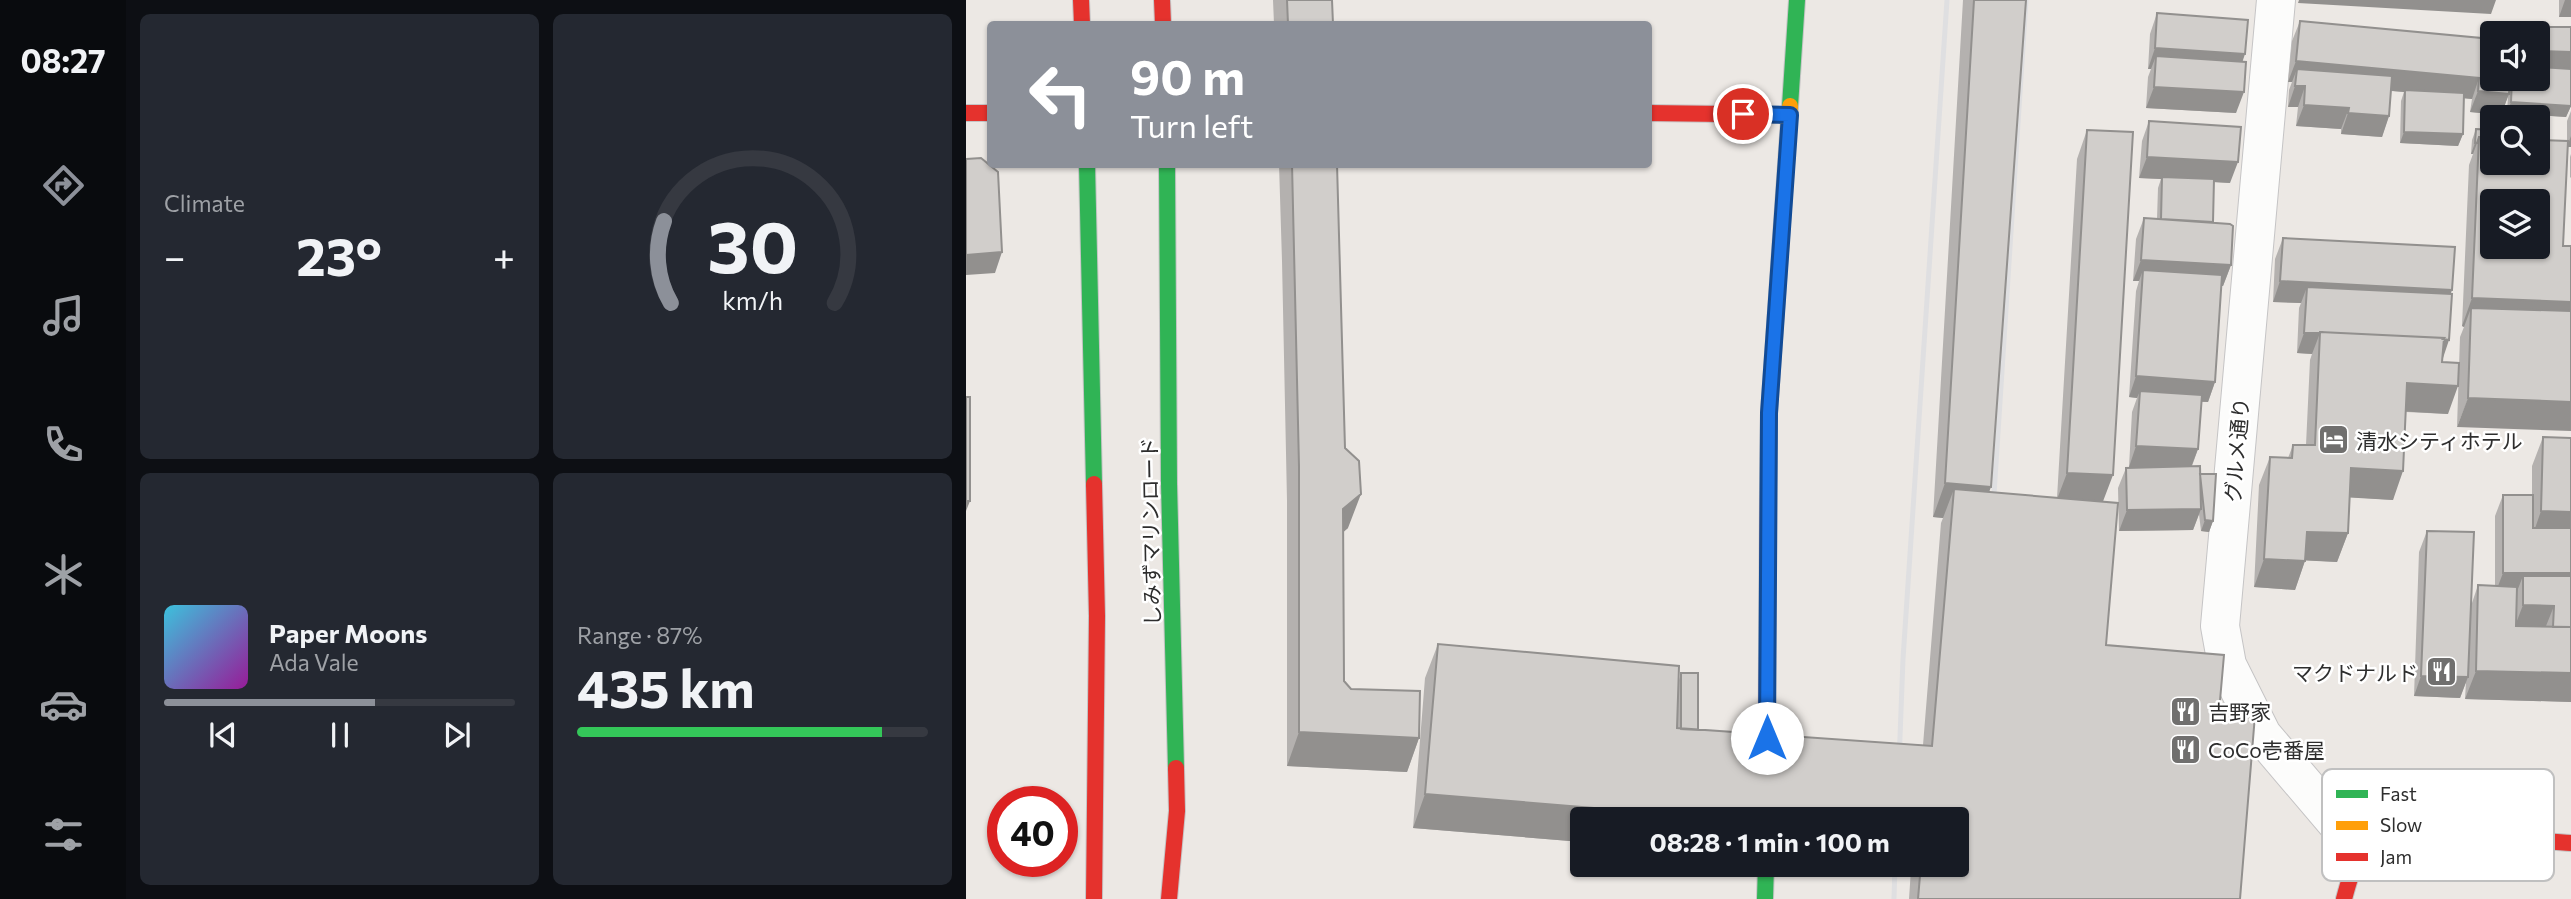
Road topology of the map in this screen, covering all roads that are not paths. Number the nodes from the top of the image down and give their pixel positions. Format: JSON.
{"nodes":[{"id":1,"x":1081,"y":0,"type":"edge"},
{"id":2,"x":1162,"y":0,"type":"edge"},
{"id":3,"x":1797,"y":0,"type":"edge"},
{"id":4,"x":2276,"y":0,"type":"edge"},
{"id":5,"x":1082,"y":21,"type":"edge"},
{"id":6,"x":1163,"y":21,"type":"edge"},
{"id":7,"x":966,"y":113,"type":"edge"},
{"id":8,"x":987,"y":113,"type":"edge"},
{"id":9,"x":1652,"y":113,"type":"edge"},
{"id":10,"x":1790,"y":115,"type":"junction"},
{"id":11,"x":1087,"y":168,"type":"edge"},
{"id":12,"x":1167,"y":168,"type":"edge"},
{"id":13,"x":2322,"y":806,"type":"edge"},
{"id":14,"x":1766,"y":807,"type":"edge"},
{"id":15,"x":1766,"y":877,"type":"edge"},
{"id":16,"x":2349,"y":881,"type":"edge"},
{"id":17,"x":1094,"y":899,"type":"edge"},
{"id":18,"x":1169,"y":899,"type":"edge"},
{"id":19,"x":1765,"y":899,"type":"edge"},
{"id":20,"x":2344,"y":899,"type":"edge"}],
"edges":[{"from":1,"to":5,"type":"street"},
{"from":2,"to":6,"type":"street"},
{"from":3,"to":10,"type":"street"},
{"from":4,"to":13,"type":"street","name":"グルメ通り"},
{"from":7,"to":8,"type":"street"},
{"from":9,"to":10,"type":"street"},
{"from":10,"to":14,"type":"street"},
{"from":11,"to":17,"type":"street"},
{"from":12,"to":18,"type":"street","name":"しみずマリンロード"},
{"from":15,"to":19,"type":"street"},
{"from":16,"to":20,"type":"street"}]}
